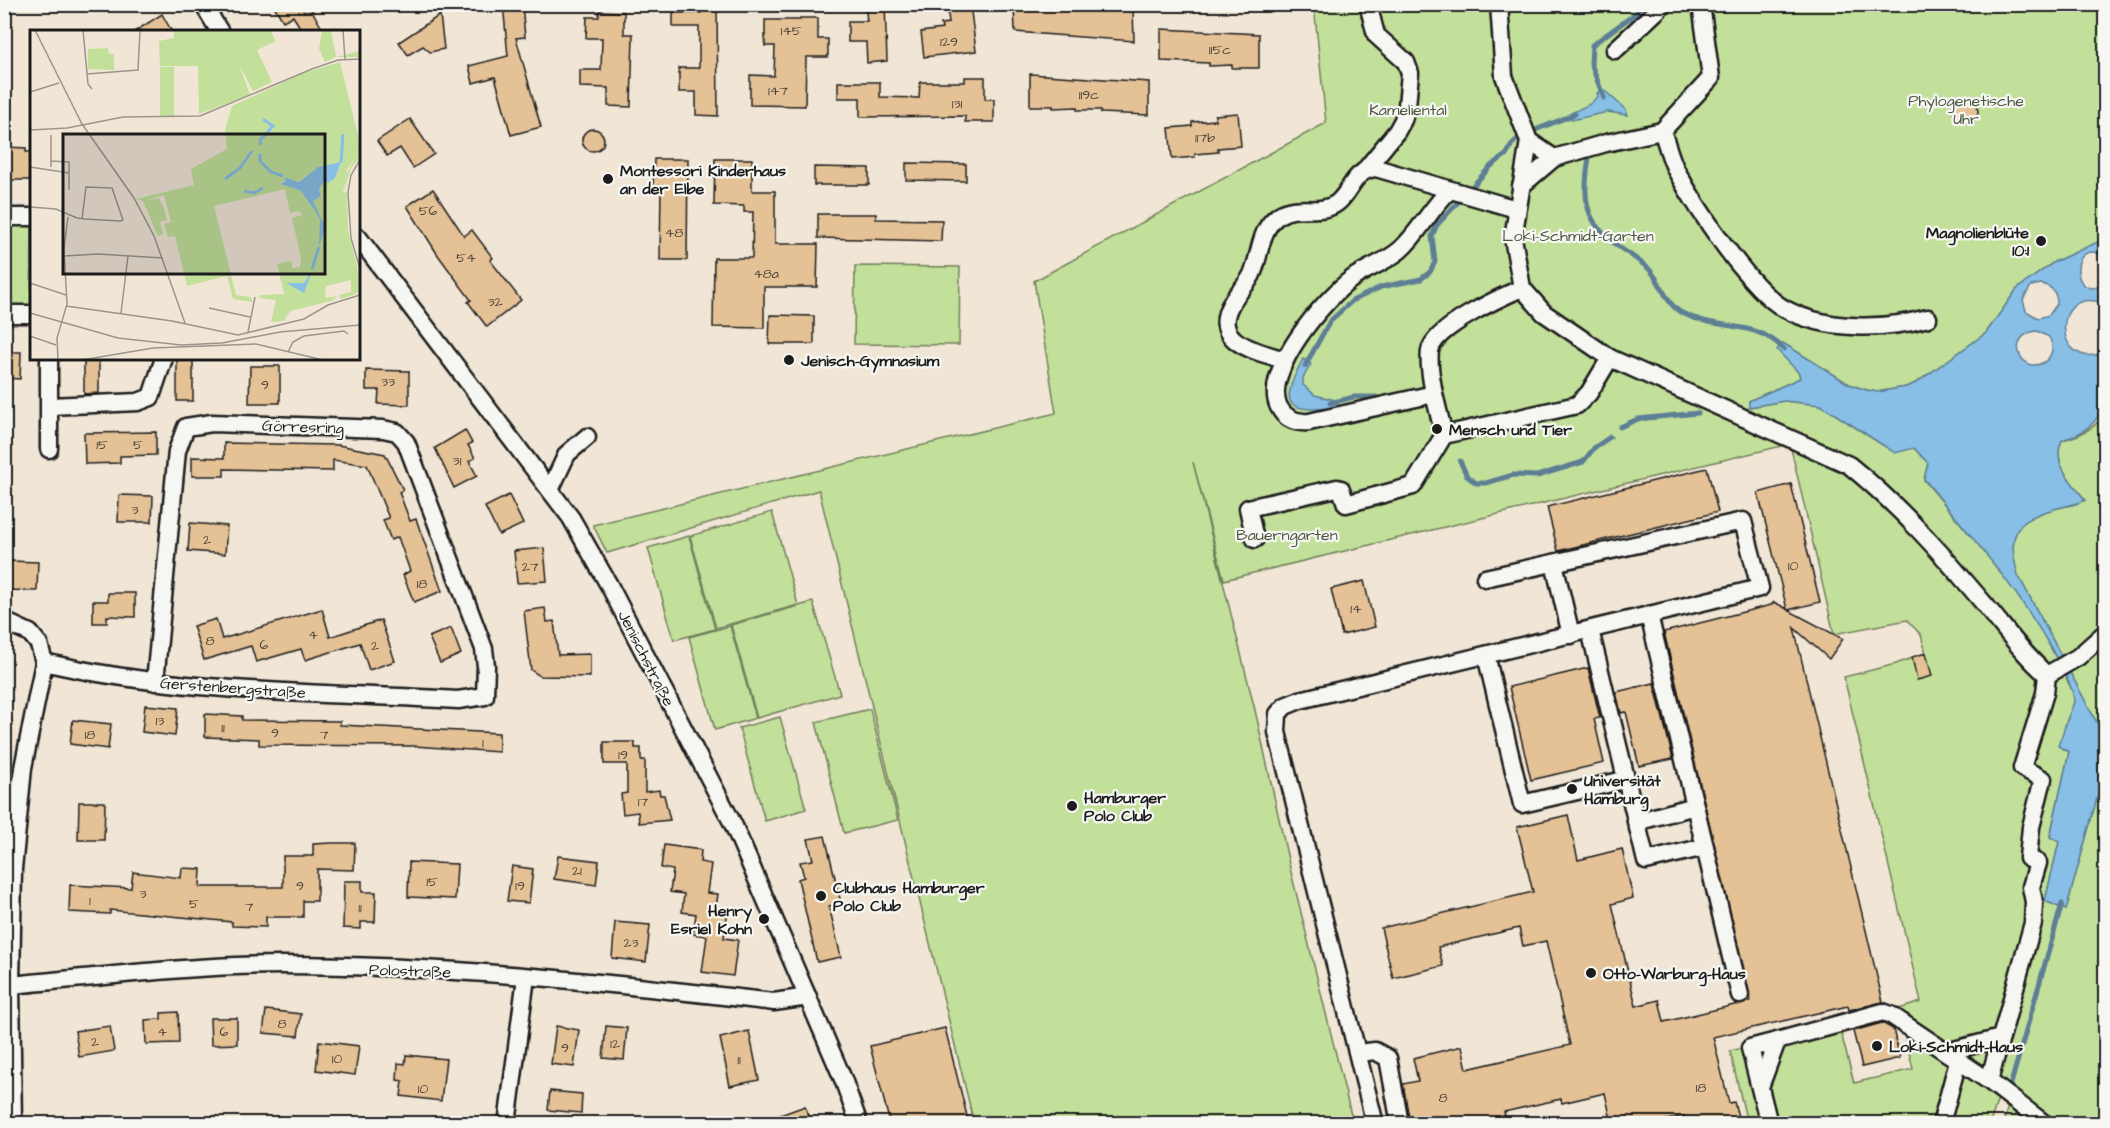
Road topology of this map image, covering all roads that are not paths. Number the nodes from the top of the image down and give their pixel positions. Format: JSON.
{"nodes":[{"id":1,"x":203,"y":4,"type":"edge"},
{"id":2,"x":1368,"y":4,"type":"edge"},
{"id":3,"x":1499,"y":4,"type":"edge"},
{"id":4,"x":1701,"y":4,"type":"edge"},
{"id":5,"x":1660,"y":6,"type":"edge"},
{"id":6,"x":219,"y":30,"type":"edge"},
{"id":7,"x":1615,"y":50,"type":"dead end"},
{"id":8,"x":1662,"y":131,"type":"junction"},
{"id":9,"x":1529,"y":141,"type":"junction"},
{"id":10,"x":1382,"y":150,"type":"junction"},
{"id":11,"x":1554,"y":158,"type":"junction"},
{"id":12,"x":1366,"y":169,"type":"junction"},
{"id":13,"x":1386,"y":169,"type":"junction"},
{"id":14,"x":1521,"y":186,"type":"junction"},
{"id":15,"x":1451,"y":191,"type":"junction"},
{"id":16,"x":1516,"y":209,"type":"junction"},
{"id":17,"x":4,"y":217,"type":"edge"},
{"id":18,"x":30,"y":217,"type":"edge"},
{"id":19,"x":360,"y":240,"type":"edge"},
{"id":20,"x":1521,"y":288,"type":"junction"},
{"id":21,"x":4,"y":314,"type":"edge"},
{"id":22,"x":30,"y":314,"type":"edge"},
{"id":23,"x":1928,"y":318,"type":"dead end"},
{"id":24,"x":1610,"y":357,"type":"junction"},
{"id":25,"x":50,"y":360,"type":"edge"},
{"id":26,"x":163,"y":360,"type":"edge"},
{"id":27,"x":1285,"y":360,"type":"junction"},
{"id":28,"x":1434,"y":394,"type":"junction"},
{"id":29,"x":50,"y":406,"type":"junction"},
{"id":30,"x":1444,"y":435,"type":"junction"},
{"id":31,"x":587,"y":437,"type":"dead end"},
{"id":32,"x":50,"y":449,"type":"dead end"},
{"id":33,"x":550,"y":490,"type":"junction"},
{"id":34,"x":1255,"y":539,"type":"dead end"},
{"id":35,"x":1554,"y":563,"type":"junction"},
{"id":36,"x":1485,"y":578,"type":"dead end"},
{"id":37,"x":1649,"y":615,"type":"junction"},
{"id":38,"x":4,"y":621,"type":"edge"},
{"id":39,"x":1590,"y":630,"type":"junction"},
{"id":40,"x":2106,"y":632,"type":"edge"},
{"id":41,"x":1571,"y":635,"type":"junction"},
{"id":42,"x":1486,"y":655,"type":"junction"},
{"id":43,"x":44,"y":662,"type":"junction"},
{"id":44,"x":2059,"y":669,"type":"junction"},
{"id":45,"x":155,"y":682,"type":"junction"},
{"id":46,"x":485,"y":696,"type":"joint"},
{"id":47,"x":1624,"y":780,"type":"junction"},
{"id":48,"x":1695,"y":806,"type":"junction"},
{"id":49,"x":1636,"y":822,"type":"junction"},
{"id":50,"x":1705,"y":847,"type":"junction"},
{"id":51,"x":526,"y":977,"type":"junction"},
{"id":52,"x":11,"y":986,"type":"junction"},
{"id":53,"x":1740,"y":995,"type":"dead end"},
{"id":54,"x":808,"y":997,"type":"junction"},
{"id":55,"x":2001,"y":1038,"type":"junction"},
{"id":56,"x":1777,"y":1041,"type":"junction"},
{"id":57,"x":1359,"y":1053,"type":"junction"},
{"id":58,"x":1952,"y":1057,"type":"junction"},
{"id":59,"x":1989,"y":1081,"type":"junction"},
{"id":60,"x":1760,"y":1087,"type":"junction"},
{"id":61,"x":13,"y":1124,"type":"edge"},
{"id":62,"x":507,"y":1124,"type":"edge"},
{"id":63,"x":859,"y":1124,"type":"edge"},
{"id":64,"x":1375,"y":1124,"type":"edge"},
{"id":65,"x":1400,"y":1124,"type":"edge"},
{"id":66,"x":1769,"y":1124,"type":"edge"},
{"id":67,"x":1941,"y":1124,"type":"edge"},
{"id":68,"x":2045,"y":1124,"type":"edge"}],
"edges":[{"from":1,"to":6,"type":"street"},
{"from":2,"to":10,"type":"street"},
{"from":3,"to":9,"type":"street"},
{"from":4,"to":8,"type":"street"},
{"from":5,"to":7,"type":"street"},
{"from":8,"to":11,"type":"street"},
{"from":8,"to":23,"type":"street"},
{"from":9,"to":11,"type":"street"},
{"from":9,"to":14,"type":"street"},
{"from":10,"to":12,"type":"street"},
{"from":10,"to":13,"type":"street"},
{"from":11,"to":14,"type":"street"},
{"from":12,"to":13,"type":"street"},
{"from":12,"to":27,"type":"street"},
{"from":13,"to":15,"type":"street"},
{"from":14,"to":16,"type":"street"},
{"from":15,"to":16,"type":"street"},
{"from":15,"to":27,"type":"street"},
{"from":16,"to":20,"type":"street"},
{"from":17,"to":18,"type":"street"},
{"from":19,"to":33,"type":"street","name":"Jenischstraße"},
{"from":20,"to":24,"type":"street"},
{"from":20,"to":28,"type":"street"},
{"from":21,"to":22,"type":"street"},
{"from":24,"to":30,"type":"street"},
{"from":24,"to":44,"type":"street"},
{"from":25,"to":29,"type":"street"},
{"from":26,"to":29,"type":"street"},
{"from":27,"to":28,"type":"street"},
{"from":28,"to":30,"type":"street"},
{"from":29,"to":32,"type":"street"},
{"from":30,"to":34,"type":"street"},
{"from":31,"to":33,"type":"street"},
{"from":33,"to":54,"type":"street","name":"Jenischstraße"},
{"from":35,"to":36,"type":"street"},
{"from":35,"to":37,"type":"street"},
{"from":35,"to":41,"type":"street"},
{"from":37,"to":39,"type":"street"},
{"from":37,"to":48,"type":"street"},
{"from":38,"to":43,"type":"street"},
{"from":39,"to":41,"type":"street"},
{"from":39,"to":47,"type":"street"},
{"from":40,"to":44,"type":"street"},
{"from":41,"to":42,"type":"street"},
{"from":42,"to":47,"type":"street"},
{"from":42,"to":57,"type":"street"},
{"from":43,"to":45,"type":"street","name":"Gerstenbergstraße"},
{"from":43,"to":52,"type":"street"},
{"from":44,"to":55,"type":"street"},
{"from":45,"to":46,"type":"street","name":"Gerstenbergstraße"},
{"from":45,"to":46,"type":"street","name":"Görresring"},
{"from":47,"to":49,"type":"street"},
{"from":48,"to":49,"type":"street"},
{"from":48,"to":50,"type":"street"},
{"from":49,"to":50,"type":"street"},
{"from":50,"to":53,"type":"street"},
{"from":51,"to":52,"type":"street","name":"Polostraße"},
{"from":51,"to":54,"type":"street","name":"Polostraße"},
{"from":51,"to":62,"type":"street"},
{"from":52,"to":61,"type":"street"},
{"from":54,"to":63,"type":"street","name":"Jenischstraße"},
{"from":55,"to":58,"type":"street"},
{"from":55,"to":59,"type":"street"},
{"from":56,"to":58,"type":"street"},
{"from":56,"to":60,"type":"street"},
{"from":56,"to":60,"type":"street"},
{"from":57,"to":64,"type":"street"},
{"from":57,"to":65,"type":"street"},
{"from":58,"to":59,"type":"street"},
{"from":58,"to":67,"type":"street"},
{"from":59,"to":68,"type":"street"},
{"from":60,"to":66,"type":"street"}]}
